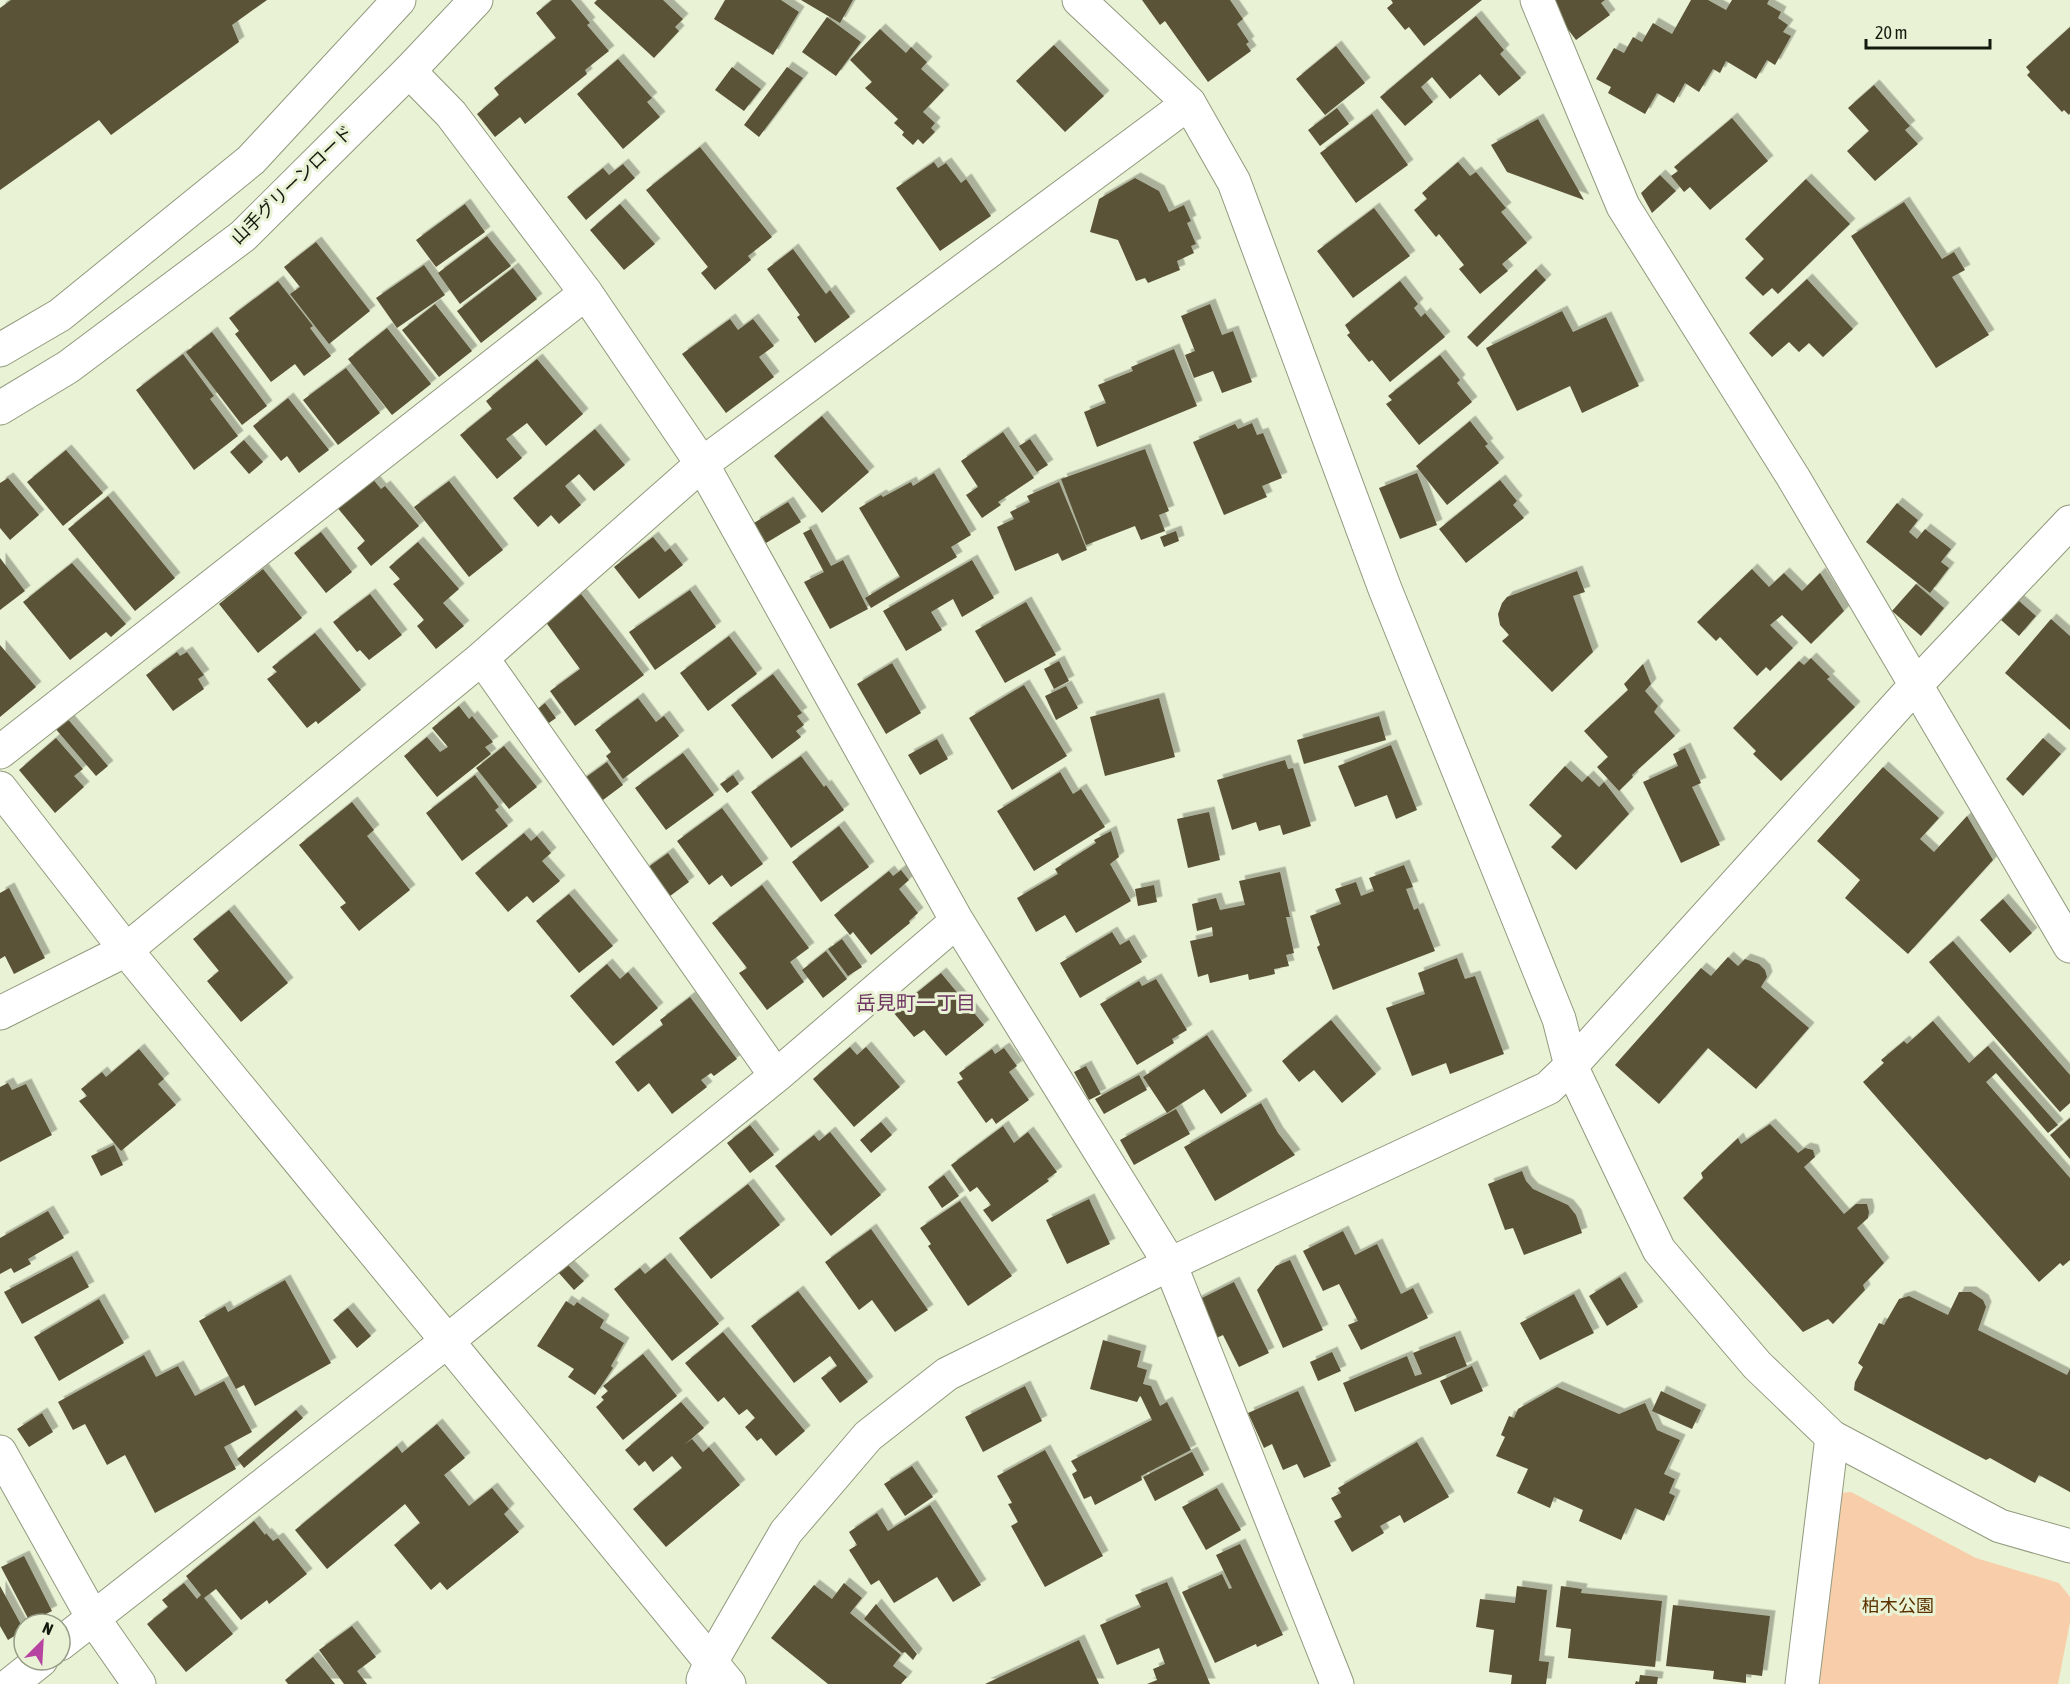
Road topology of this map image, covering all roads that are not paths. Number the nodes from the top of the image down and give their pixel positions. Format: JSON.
{"nodes":[{"id":1,"x":399,"y":0,"type":"edge"},
{"id":2,"x":476,"y":0,"type":"edge"},
{"id":3,"x":1536,"y":0,"type":"edge"},
{"id":4,"x":1084,"y":1,"type":"edge"},
{"id":5,"x":408,"y":71,"type":"junction"},
{"id":6,"x":1189,"y":103,"type":"junction"},
{"id":7,"x":586,"y":293,"type":"junction"},
{"id":8,"x":0,"y":350,"type":"edge"},
{"id":9,"x":0,"y":408,"type":"edge"},
{"id":10,"x":702,"y":464,"type":"junction"},
{"id":11,"x":2070,"y":522,"type":"edge"},
{"id":12,"x":482,"y":658,"type":"junction"},
{"id":13,"x":1915,"y":686,"type":"junction"},
{"id":14,"x":0,"y":752,"type":"edge"},
{"id":15,"x":0,"y":788,"type":"edge"},
{"id":16,"x":957,"y":921,"type":"junction"},
{"id":17,"x":2070,"y":946,"type":"edge"},
{"id":18,"x":126,"y":951,"type":"junction"},
{"id":19,"x":0,"y":1013,"type":"edge"},
{"id":20,"x":1571,"y":1066,"type":"junction"},
{"id":21,"x":776,"y":1076,"type":"junction"},
{"id":22,"x":1170,"y":1264,"type":"junction"},
{"id":23,"x":446,"y":1342,"type":"junction"},
{"id":24,"x":1832,"y":1437,"type":"junction"},
{"id":25,"x":0,"y":1452,"type":"edge"},
{"id":26,"x":2070,"y":1546,"type":"edge"},
{"id":27,"x":93,"y":1618,"type":"junction"},
{"id":28,"x":72,"y":1635,"type":"edge"},
{"id":29,"x":26,"y":1672,"type":"edge"},
{"id":30,"x":714,"y":1677,"type":"edge"},
{"id":31,"x":11,"y":1684,"type":"edge"},
{"id":32,"x":139,"y":1684,"type":"edge"},
{"id":33,"x":1337,"y":1684,"type":"edge"},
{"id":34,"x":1802,"y":1684,"type":"edge"}],
"edges":[{"from":1,"to":8,"type":"street"},
{"from":2,"to":5,"type":"street","name":"山手グリーンロード"},
{"from":3,"to":13,"type":"street"},
{"from":4,"to":6,"type":"street"},
{"from":5,"to":7,"type":"street"},
{"from":5,"to":9,"type":"street","name":"山手グリーンロード"},
{"from":6,"to":10,"type":"street"},
{"from":6,"to":20,"type":"street"},
{"from":7,"to":10,"type":"street"},
{"from":7,"to":14,"type":"street"},
{"from":10,"to":12,"type":"street"},
{"from":10,"to":16,"type":"street"},
{"from":11,"to":13,"type":"street"},
{"from":12,"to":18,"type":"street"},
{"from":12,"to":21,"type":"street"},
{"from":13,"to":17,"type":"street"},
{"from":13,"to":20,"type":"street"},
{"from":15,"to":18,"type":"street"},
{"from":16,"to":21,"type":"street"},
{"from":16,"to":22,"type":"street"},
{"from":18,"to":19,"type":"street"},
{"from":18,"to":23,"type":"street"},
{"from":20,"to":22,"type":"street"},
{"from":20,"to":24,"type":"street"},
{"from":21,"to":23,"type":"street"},
{"from":22,"to":30,"type":"street"},
{"from":22,"to":33,"type":"street"},
{"from":23,"to":27,"type":"street"},
{"from":23,"to":30,"type":"street"},
{"from":24,"to":26,"type":"street"},
{"from":24,"to":34,"type":"street"},
{"from":25,"to":27,"type":"street"},
{"from":27,"to":28,"type":"street"},
{"from":27,"to":32,"type":"street"},
{"from":29,"to":31,"type":"street"}]}
